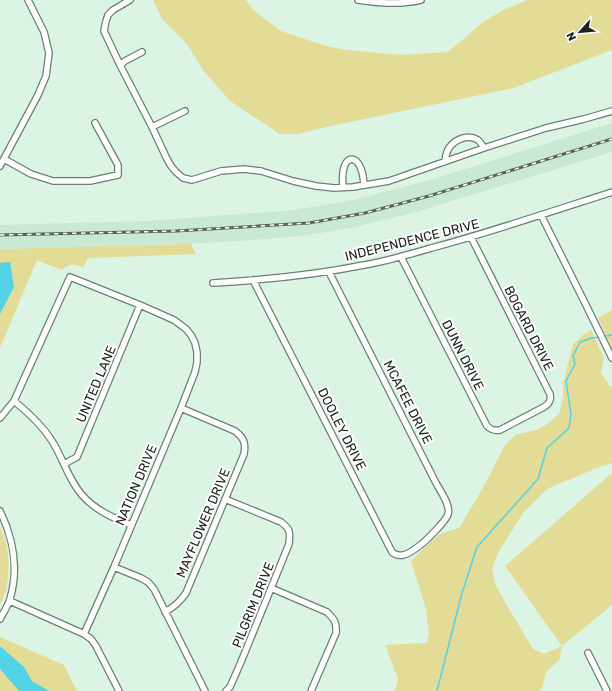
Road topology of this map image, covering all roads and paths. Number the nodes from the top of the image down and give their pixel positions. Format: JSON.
{"nodes":[{"id":1,"x":28,"y":0,"type":"edge"},
{"id":2,"x":130,"y":0,"type":"edge"},
{"id":3,"x":358,"y":0,"type":"edge"},
{"id":4,"x":421,"y":0,"type":"edge"},
{"id":5,"x":142,"y":52,"type":"dead end"},
{"id":6,"x":120,"y":65,"type":"junction"},
{"id":7,"x":185,"y":110,"type":"dead end"},
{"id":8,"x":612,"y":111,"type":"edge"},
{"id":9,"x":95,"y":123,"type":"dead end"},
{"id":10,"x":152,"y":127,"type":"junction"},
{"id":11,"x":484,"y":148,"type":"junction"},
{"id":12,"x":4,"y":159,"type":"junction"},
{"id":13,"x":445,"y":161,"type":"junction"},
{"id":14,"x":0,"y":166,"type":"edge"},
{"id":15,"x":364,"y":185,"type":"junction"},
{"id":16,"x":343,"y":186,"type":"junction"},
{"id":17,"x":611,"y":195,"type":"edge"},
{"id":18,"x":541,"y":215,"type":"junction"},
{"id":19,"x":471,"y":237,"type":"junction"},
{"id":20,"x":401,"y":257,"type":"junction"},
{"id":21,"x":329,"y":272,"type":"junction"},
{"id":22,"x":253,"y":280,"type":"junction"},
{"id":23,"x":213,"y":283,"type":"dead end"},
{"id":24,"x":140,"y":305,"type":"junction"},
{"id":25,"x":612,"y":358,"type":"edge"},
{"id":26,"x":14,"y":401,"type":"junction"},
{"id":27,"x":181,"y":408,"type":"junction"},
{"id":28,"x":0,"y":418,"type":"edge"},
{"id":29,"x":523,"y":418,"type":"joint"},
{"id":30,"x":64,"y":464,"type":"junction"},
{"id":31,"x":225,"y":499,"type":"junction"},
{"id":32,"x":0,"y":512,"type":"edge"},
{"id":33,"x":131,"y":525,"type":"junction"},
{"id":34,"x":426,"y":539,"type":"joint"},
{"id":35,"x":114,"y":567,"type":"junction"},
{"id":36,"x":271,"y":588,"type":"junction"},
{"id":37,"x":10,"y":601,"type":"junction"},
{"id":38,"x":165,"y":612,"type":"junction"},
{"id":39,"x":0,"y":619,"type":"edge"},
{"id":40,"x":84,"y":634,"type":"junction"},
{"id":41,"x":588,"y":653,"type":"dead end"},
{"id":42,"x":119,"y":691,"type":"edge"},
{"id":43,"x":205,"y":691,"type":"edge"},
{"id":44,"x":226,"y":691,"type":"edge"},
{"id":45,"x":311,"y":691,"type":"edge"},
{"id":46,"x":607,"y":691,"type":"edge"}],
"edges":[{"from":1,"to":12,"type":"street"},
{"from":2,"to":6,"type":"street"},
{"from":3,"to":4,"type":"street"},
{"from":5,"to":6,"type":"street"},
{"from":6,"to":10,"type":"street"},
{"from":7,"to":10,"type":"street"},
{"from":8,"to":11,"type":"street"},
{"from":9,"to":12,"type":"street"},
{"from":10,"to":16,"type":"street"},
{"from":11,"to":13,"type":"street"},
{"from":11,"to":13,"type":"street"},
{"from":12,"to":14,"type":"street"},
{"from":13,"to":15,"type":"street"},
{"from":15,"to":16,"type":"street"},
{"from":15,"to":16,"type":"street"},
{"from":17,"to":18,"type":"street","name":"INDEPENDENCE DRIVE"},
{"from":18,"to":19,"type":"street","name":"INDEPENDENCE DRIVE"},
{"from":18,"to":25,"type":"street"},
{"from":19,"to":20,"type":"street","name":"INDEPENDENCE DRIVE"},
{"from":19,"to":29,"type":"street","name":"BOGARD DRIVE"},
{"from":20,"to":21,"type":"street","name":"INDEPENDENCE DRIVE"},
{"from":20,"to":29,"type":"street","name":"DUNN DRIVE"},
{"from":21,"to":22,"type":"street","name":"INDEPENDENCE DRIVE"},
{"from":21,"to":34,"type":"street","name":"MCAFEE DRIVE"},
{"from":22,"to":23,"type":"street","name":"INDEPENDENCE DRIVE"},
{"from":22,"to":34,"type":"street","name":"DOOLEY DRIVE"},
{"from":24,"to":26,"type":"street"},
{"from":24,"to":27,"type":"street","name":"NATION DRIVE"},
{"from":24,"to":30,"type":"street","name":"UNITED LANE"},
{"from":26,"to":28,"type":"street"},
{"from":26,"to":30,"type":"street"},
{"from":27,"to":31,"type":"street","name":"MAYFLOWER DRIVE"},
{"from":27,"to":33,"type":"street","name":"NATION DRIVE"},
{"from":30,"to":33,"type":"street"},
{"from":31,"to":36,"type":"street","name":"PILGRIM DRIVE"},
{"from":31,"to":38,"type":"street","name":"MAYFLOWER DRIVE"},
{"from":32,"to":37,"type":"street"},
{"from":33,"to":35,"type":"street","name":"NATION DRIVE"},
{"from":35,"to":38,"type":"street"},
{"from":35,"to":40,"type":"street","name":"NATION DRIVE"},
{"from":36,"to":44,"type":"street","name":"PILGRIM DRIVE"},
{"from":36,"to":45,"type":"street"},
{"from":37,"to":39,"type":"street"},
{"from":37,"to":40,"type":"street"},
{"from":38,"to":43,"type":"street"},
{"from":40,"to":42,"type":"street"},
{"from":41,"to":46,"type":"street"}]}
